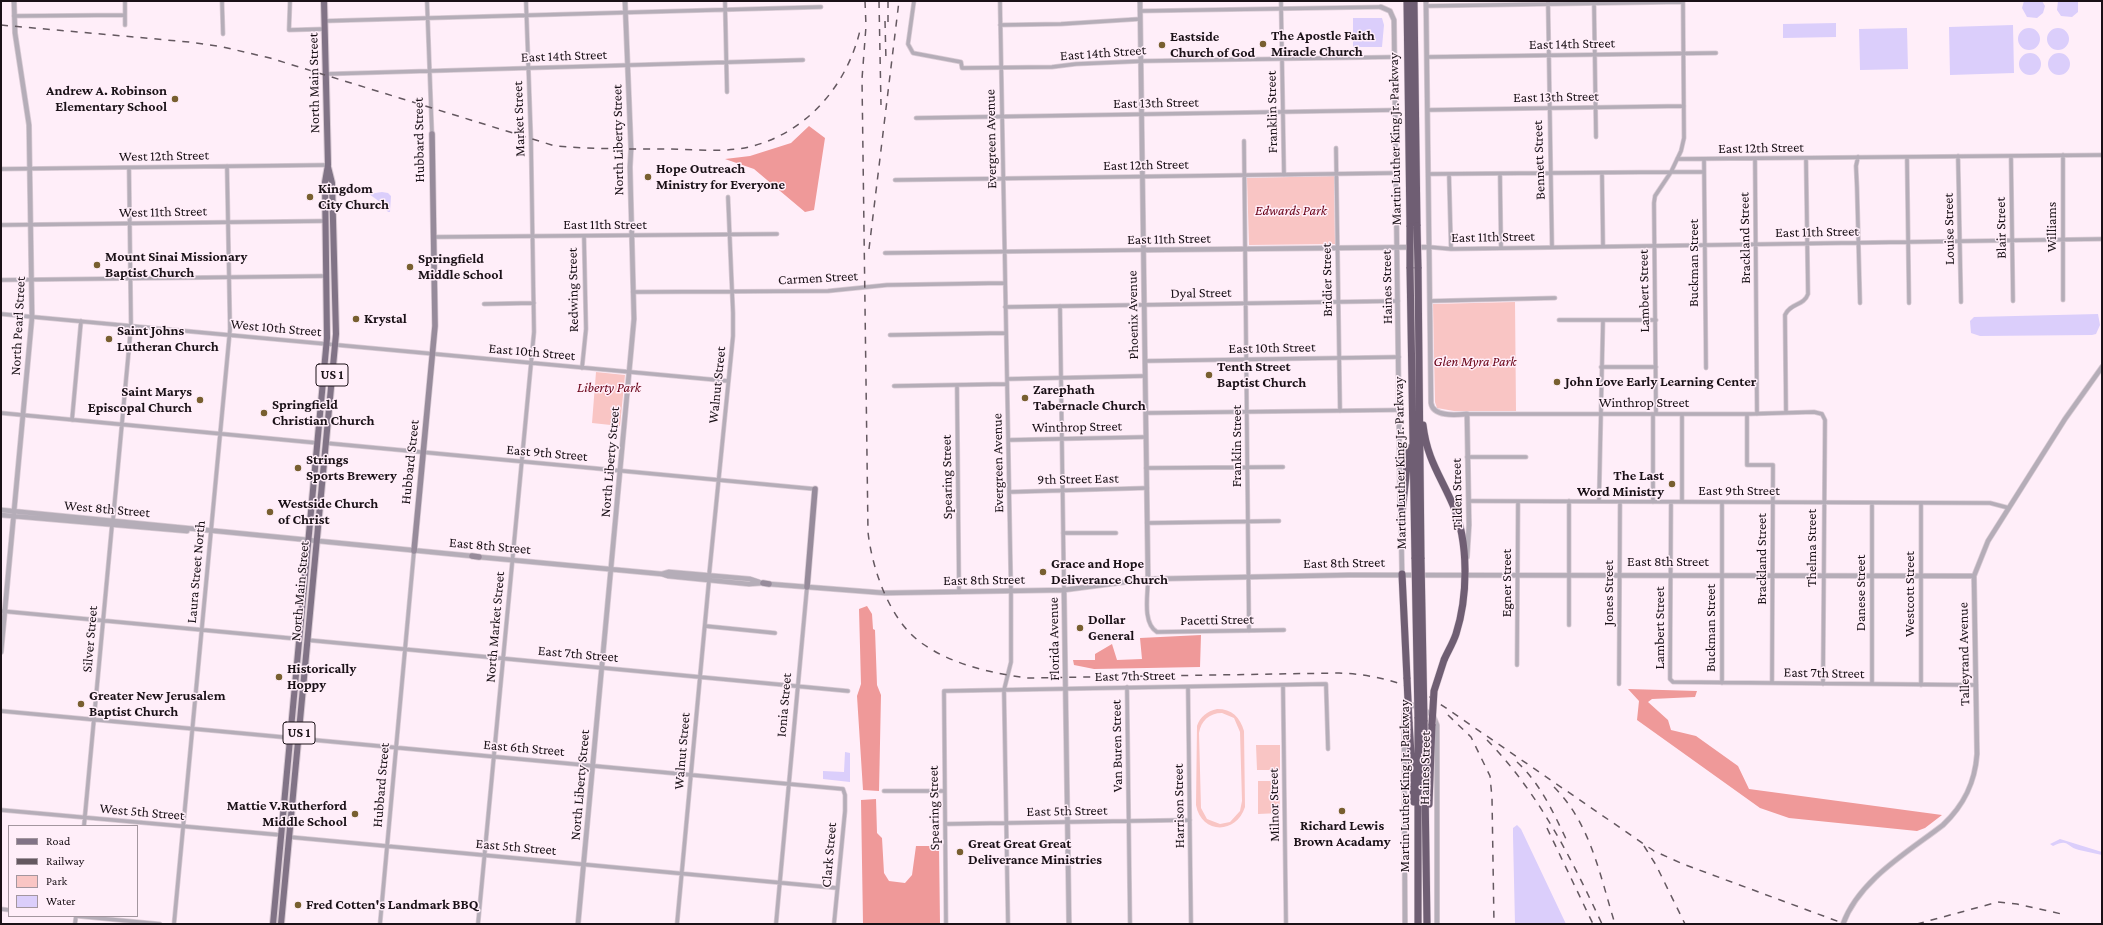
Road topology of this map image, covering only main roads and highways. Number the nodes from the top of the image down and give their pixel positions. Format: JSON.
{"nodes":[{"id":1,"x":324,"y":1,"type":"edge"},
{"id":2,"x":1406,"y":1,"type":"edge"},
{"id":3,"x":1414,"y":1,"type":"edge"},
{"id":4,"x":432,"y":134,"type":"road end"},
{"id":5,"x":328,"y":165,"type":"junction"},
{"id":6,"x":1414,"y":267,"type":"junction"},
{"id":7,"x":1419,"y":389,"type":"junction"},
{"id":8,"x":1412,"y":422,"type":"junction"},
{"id":9,"x":815,"y":489,"type":"road end"},
{"id":10,"x":1401,"y":521,"type":"road end"},
{"id":11,"x":414,"y":551,"type":"road end"},
{"id":12,"x":472,"y":556,"type":"road end"},
{"id":13,"x":479,"y":557,"type":"road end"},
{"id":14,"x":1418,"y":559,"type":"junction"},
{"id":15,"x":1402,"y":574,"type":"road end"},
{"id":16,"x":807,"y":587,"type":"road end"},
{"id":17,"x":1421,"y":719,"type":"junction"},
{"id":18,"x":1425,"y":822,"type":"junction"},
{"id":19,"x":1418,"y":862,"type":"junction"},
{"id":20,"x":1418,"y":886,"type":"junction"},
{"id":21,"x":273,"y":924,"type":"edge"},
{"id":22,"x":281,"y":924,"type":"edge"},
{"id":23,"x":1414,"y":924,"type":"edge"},
{"id":24,"x":1418,"y":924,"type":"edge"},
{"id":25,"x":1428,"y":924,"type":"edge"}],
"edges":[{"from":1,"to":5,"type":"main road","name":"North Main Street","number":"US 1"},
{"from":2,"to":6,"type":"highway","name":"Martin Luther King Jr. Parkway","bridge":true},
{"from":3,"to":6,"type":"highway","name":"Martin Luther King Jr. Parkway","bridge":true},
{"from":4,"to":11,"type":"main road","name":"Hubbard Street"},
{"from":5,"to":21,"type":"main road","name":"North Main Street","number":"US 1"},
{"from":5,"to":22,"type":"main road","name":"North Main Street","number":"US 1"},
{"from":6,"to":7,"type":"highway","name":"Martin Luther King Jr. Parkway"},
{"from":6,"to":8,"type":"highway","name":"Martin Luther King Jr. Parkway"},
{"from":7,"to":14,"type":"highway","name":"Martin Luther King Jr. Parkway"},
{"from":7,"to":18,"type":"highway","bridge":true},
{"from":8,"to":10,"type":"highway"},
{"from":8,"to":14,"type":"highway","name":"Martin Luther King Jr. Parkway"},
{"from":9,"to":16,"type":"main road","name":"Ionia Street"},
{"from":12,"to":13,"type":"main road","name":"East 8th Street"},
{"from":14,"to":17,"type":"highway","name":"Martin Luther King Jr. Parkway","bridge":true},
{"from":15,"to":19,"type":"highway","bridge":true},
{"from":17,"to":18,"type":"highway","name":"Martin Luther King Jr. Parkway"},
{"from":17,"to":19,"type":"highway","name":"Martin Luther King Jr. Parkway"},
{"from":18,"to":25,"type":"highway","name":"Martin Luther King Jr. Parkway"},
{"from":19,"to":20,"type":"highway","name":"Martin Luther King Jr. Parkway"},
{"from":20,"to":23,"type":"highway"},
{"from":20,"to":24,"type":"highway","name":"Martin Luther King Jr. Parkway"}]}
